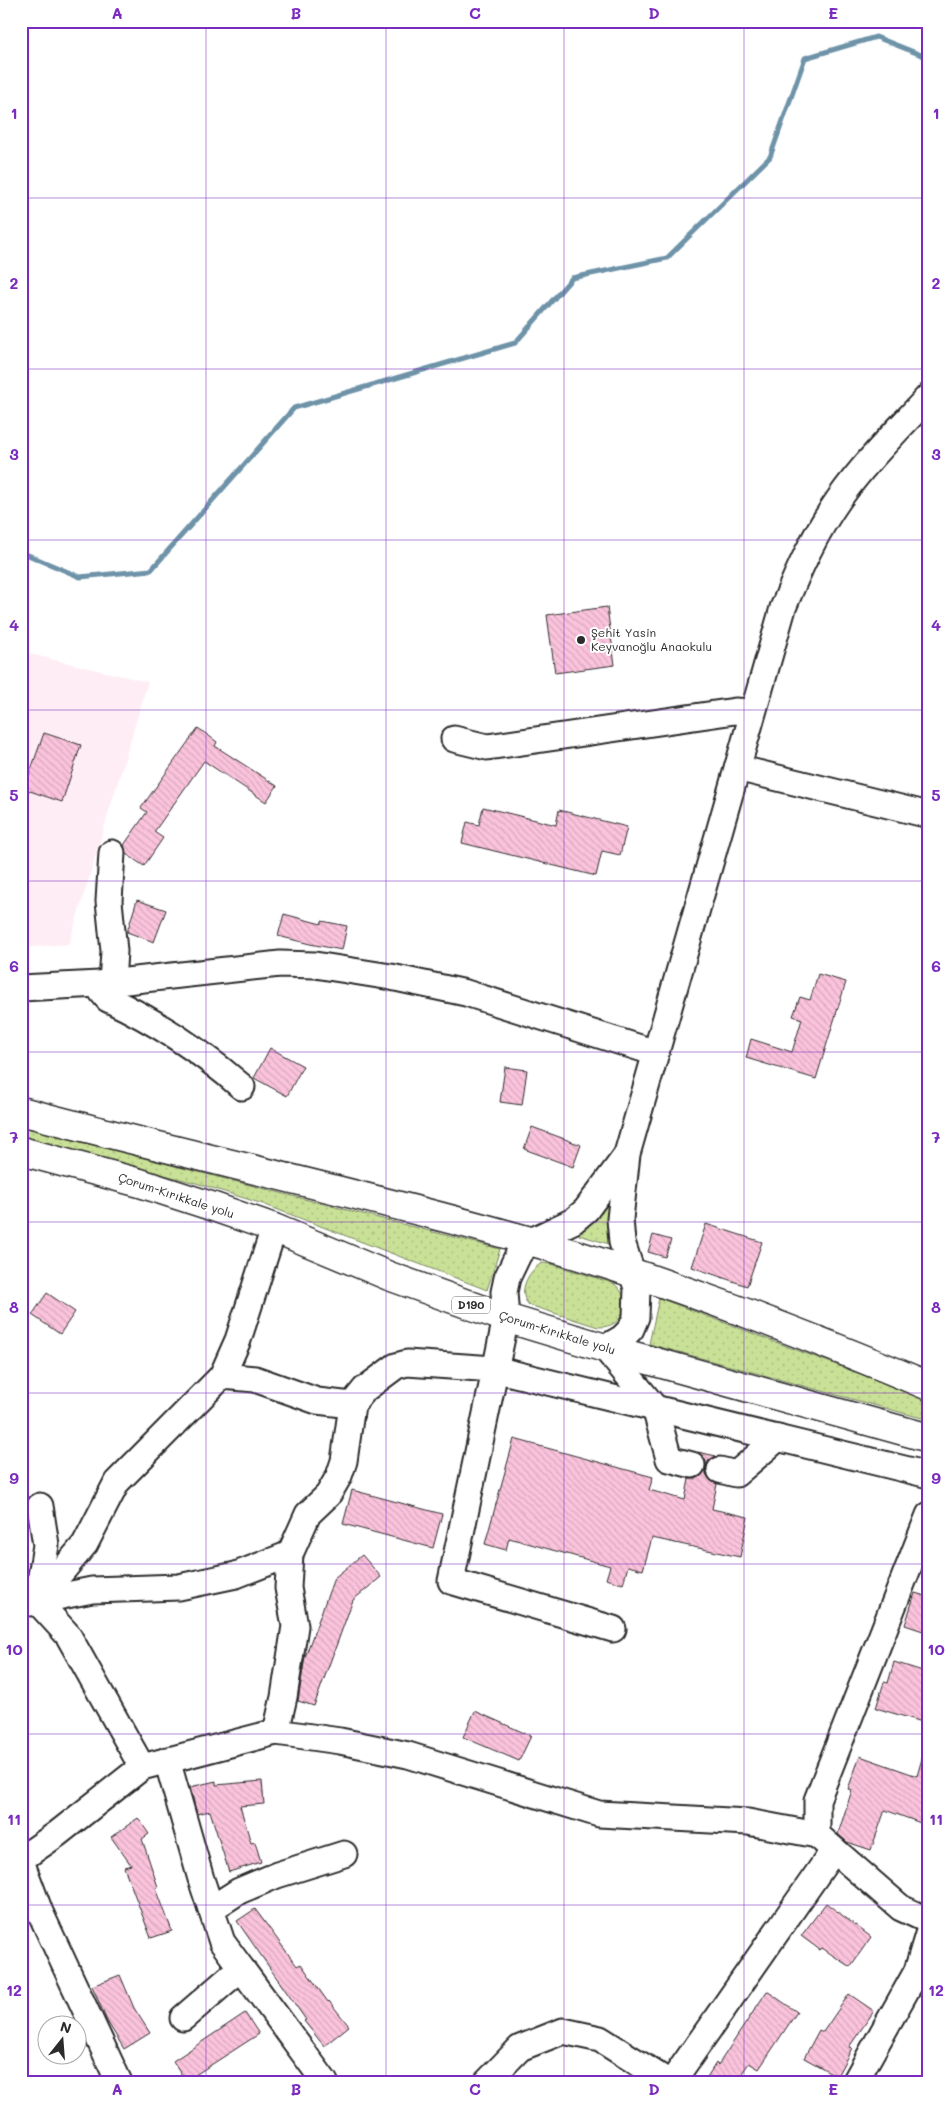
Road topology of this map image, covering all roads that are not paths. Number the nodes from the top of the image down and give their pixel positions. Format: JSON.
{"nodes":[{"id":1,"x":929,"y":396,"type":"edge"},
{"id":2,"x":752,"y":712,"type":"junction"},
{"id":3,"x":454,"y":739,"type":"dead end"},
{"id":4,"x":737,"y":768,"type":"junction"},
{"id":5,"x":929,"y":815,"type":"edge"},
{"id":6,"x":112,"y":853,"type":"dead end"},
{"id":7,"x":106,"y":983,"type":"junction"},
{"id":8,"x":21,"y":988,"type":"edge"},
{"id":9,"x":656,"y":1053,"type":"junction"},
{"id":10,"x":242,"y":1086,"type":"dead end"},
{"id":11,"x":21,"y":1111,"type":"edge"},
{"id":12,"x":21,"y":1151,"type":"edge"},
{"id":13,"x":627,"y":1154,"type":"junction"},
{"id":14,"x":274,"y":1228,"type":"junction"},
{"id":15,"x":531,"y":1241,"type":"junction"},
{"id":16,"x":634,"y":1274,"type":"junction"},
{"id":17,"x":506,"y":1318,"type":"junction"},
{"id":18,"x":605,"y":1348,"type":"junction"},
{"id":19,"x":494,"y":1369,"type":"junction"},
{"id":20,"x":222,"y":1376,"type":"junction"},
{"id":21,"x":929,"y":1386,"type":"edge"},
{"id":22,"x":352,"y":1405,"type":"junction"},
{"id":23,"x":655,"y":1408,"type":"junction"},
{"id":24,"x":778,"y":1438,"type":"junction"},
{"id":25,"x":929,"y":1438,"type":"edge"},
{"id":26,"x":692,"y":1464,"type":"dead end"},
{"id":27,"x":720,"y":1470,"type":"dead end"},
{"id":28,"x":929,"y":1475,"type":"edge"},
{"id":29,"x":40,"y":1506,"type":"dead end"},
{"id":30,"x":929,"y":1515,"type":"edge"},
{"id":31,"x":290,"y":1554,"type":"junction"},
{"id":32,"x":921,"y":1560,"type":"edge"},
{"id":33,"x":27,"y":1600,"type":"edge"},
{"id":34,"x":613,"y":1629,"type":"dead end"},
{"id":35,"x":276,"y":1732,"type":"junction"},
{"id":36,"x":166,"y":1760,"type":"junction"},
{"id":37,"x":142,"y":1767,"type":"junction"},
{"id":38,"x":825,"y":1842,"type":"junction"},
{"id":39,"x":344,"y":1854,"type":"dead end"},
{"id":40,"x":21,"y":1860,"type":"edge"},
{"id":41,"x":211,"y":1909,"type":"junction"},
{"id":42,"x":929,"y":1921,"type":"edge"},
{"id":43,"x":929,"y":1931,"type":"edge"},
{"id":44,"x":241,"y":1968,"type":"junction"},
{"id":45,"x":183,"y":2018,"type":"dead end"},
{"id":46,"x":119,"y":2082,"type":"edge"},
{"id":47,"x":325,"y":2082,"type":"edge"},
{"id":48,"x":487,"y":2082,"type":"edge"},
{"id":49,"x":668,"y":2082,"type":"edge"},
{"id":50,"x":672,"y":2082,"type":"edge"},
{"id":51,"x":855,"y":2082,"type":"edge"}],
"edges":[{"from":1,"to":2,"type":"street"},
{"from":2,"to":3,"type":"street"},
{"from":2,"to":4,"type":"street"},
{"from":4,"to":5,"type":"street"},
{"from":4,"to":9,"type":"street"},
{"from":6,"to":7,"type":"street"},
{"from":7,"to":8,"type":"street"},
{"from":7,"to":9,"type":"street"},
{"from":7,"to":10,"type":"street"},
{"from":9,"to":13,"type":"street"},
{"from":11,"to":15,"type":"highway"},
{"from":12,"to":14,"type":"highway","name":"Çorum-Kırıkkale yolu","number":"D190"},
{"from":13,"to":15,"type":"street"},
{"from":13,"to":16,"type":"street"},
{"from":14,"to":17,"type":"highway","name":"Çorum-Kırıkkale yolu","number":"D190"},
{"from":14,"to":20,"type":"street"},
{"from":15,"to":16,"type":"highway"},
{"from":15,"to":17,"type":"street"},
{"from":16,"to":18,"type":"street"},
{"from":16,"to":21,"type":"highway"},
{"from":17,"to":18,"type":"highway","name":"Çorum-Kırıkkale yolu","number":"D190"},
{"from":17,"to":19,"type":"street"},
{"from":18,"to":23,"type":"street"},
{"from":18,"to":25,"type":"highway","name":"Çorum-Kırıkkale yolu","number":"D190"},
{"from":19,"to":22,"type":"street"},
{"from":19,"to":23,"type":"street"},
{"from":19,"to":34,"type":"street"},
{"from":20,"to":22,"type":"street"},
{"from":20,"to":33,"type":"street"},
{"from":22,"to":31,"type":"street"},
{"from":23,"to":24,"type":"street"},
{"from":23,"to":26,"type":"street"},
{"from":24,"to":27,"type":"street"},
{"from":24,"to":28,"type":"street"},
{"from":29,"to":33,"type":"street"},
{"from":30,"to":32,"type":"street"},
{"from":31,"to":33,"type":"street"},
{"from":31,"to":35,"type":"street"},
{"from":32,"to":38,"type":"street"},
{"from":33,"to":37,"type":"street"},
{"from":35,"to":36,"type":"street"},
{"from":35,"to":38,"type":"street"},
{"from":36,"to":37,"type":"street"},
{"from":36,"to":41,"type":"street"},
{"from":37,"to":40,"type":"street"},
{"from":38,"to":42,"type":"street"},
{"from":38,"to":50,"type":"street"},
{"from":39,"to":41,"type":"street"},
{"from":40,"to":46,"type":"street"},
{"from":41,"to":44,"type":"street"},
{"from":43,"to":51,"type":"street"},
{"from":44,"to":45,"type":"street"},
{"from":44,"to":47,"type":"street"},
{"from":48,"to":49,"type":"street"}]}
